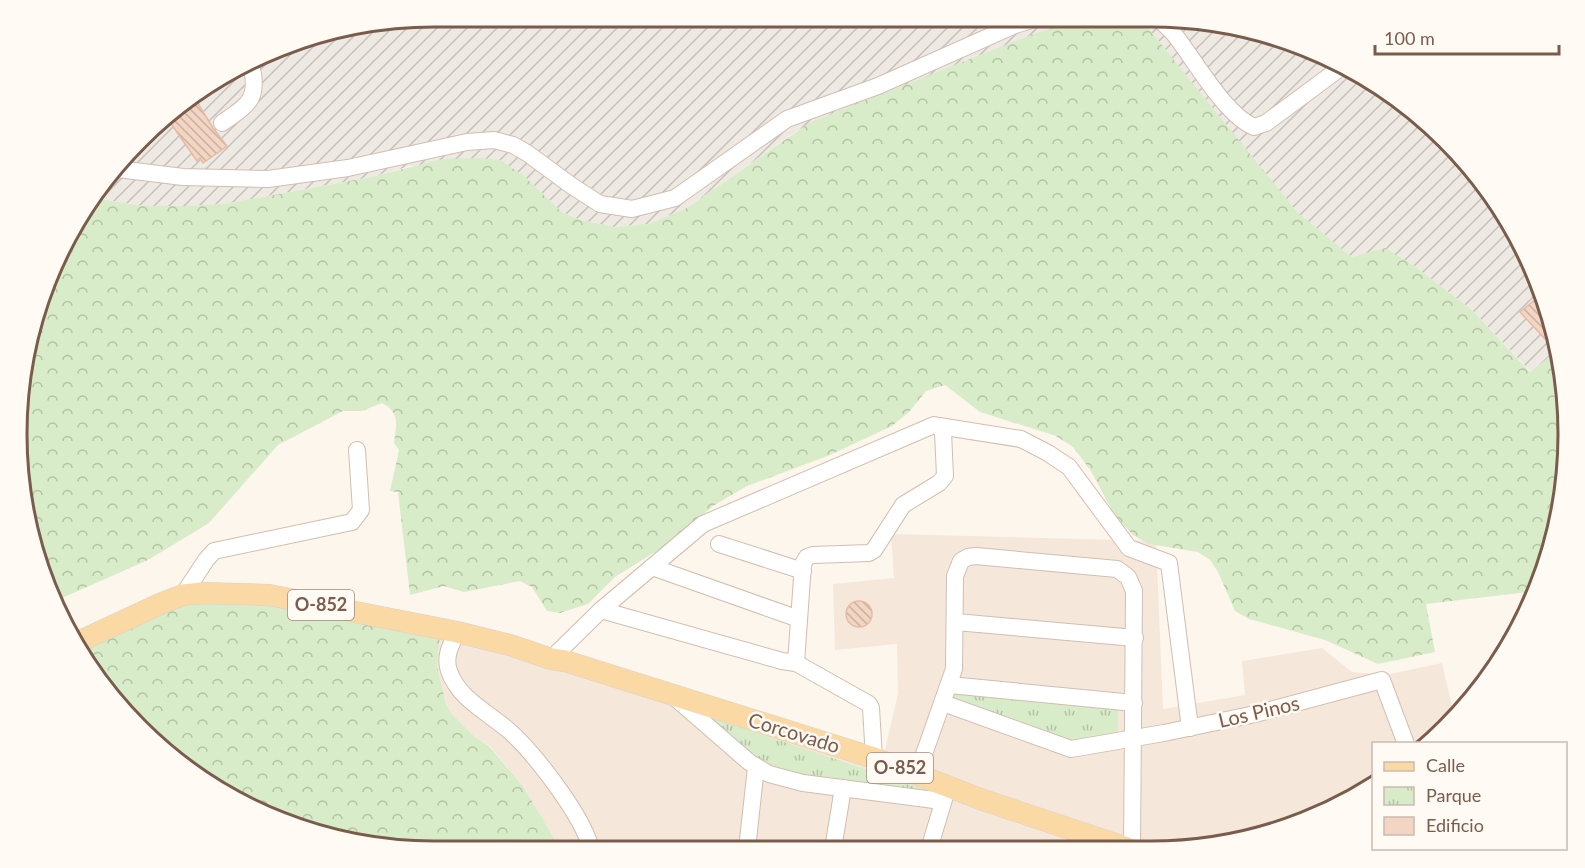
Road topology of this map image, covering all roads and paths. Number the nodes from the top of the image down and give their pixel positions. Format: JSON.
{"nodes":[{"id":1,"x":1011,"y":27,"type":"edge"},
{"id":2,"x":1168,"y":28,"type":"edge"},
{"id":3,"x":252,"y":70,"type":"edge"},
{"id":4,"x":1336,"y":71,"type":"edge"},
{"id":5,"x":222,"y":123,"type":"dead end"},
{"id":6,"x":125,"y":170,"type":"edge"},
{"id":7,"x":939,"y":426,"type":"junction"},
{"id":8,"x":357,"y":450,"type":"dead end"},
{"id":9,"x":719,"y":544,"type":"dead end"},
{"id":10,"x":652,"y":567,"type":"junction"},
{"id":11,"x":803,"y":571,"type":"junction"},
{"id":12,"x":183,"y":596,"type":"junction"},
{"id":13,"x":601,"y":610,"type":"junction"},
{"id":14,"x":799,"y":619,"type":"junction"},
{"id":15,"x":956,"y":622,"type":"junction"},
{"id":16,"x":457,"y":632,"type":"junction"},
{"id":17,"x":1135,"y":638,"type":"junction"},
{"id":18,"x":83,"y":639,"type":"edge"},
{"id":19,"x":551,"y":659,"type":"junction"},
{"id":20,"x":796,"y":663,"type":"junction"},
{"id":21,"x":950,"y":685,"type":"junction"},
{"id":22,"x":671,"y":694,"type":"junction"},
{"id":23,"x":943,"y":703,"type":"junction"},
{"id":24,"x":1134,"y":703,"type":"junction"},
{"id":25,"x":1190,"y":728,"type":"junction"},
{"id":26,"x":1134,"y":737,"type":"junction"},
{"id":27,"x":1405,"y":742,"type":"edge"},
{"id":28,"x":874,"y":758,"type":"junction"},
{"id":29,"x":756,"y":767,"type":"junction"},
{"id":30,"x":917,"y":774,"type":"junction"},
{"id":31,"x":843,"y":788,"type":"junction"},
{"id":32,"x":945,"y":794,"type":"junction"},
{"id":33,"x":587,"y":841,"type":"edge"},
{"id":34,"x":748,"y":841,"type":"edge"},
{"id":35,"x":834,"y":841,"type":"edge"},
{"id":36,"x":930,"y":841,"type":"edge"},
{"id":37,"x":1087,"y":841,"type":"edge"},
{"id":38,"x":1132,"y":841,"type":"edge"}],
"edges":[{"from":1,"to":6,"type":"street"},
{"from":2,"to":4,"type":"street"},
{"from":3,"to":5,"type":"street"},
{"from":7,"to":10,"type":"street"},
{"from":7,"to":11,"type":"street"},
{"from":7,"to":25,"type":"street"},
{"from":8,"to":12,"type":"street"},
{"from":9,"to":11,"type":"street"},
{"from":10,"to":13,"type":"street"},
{"from":10,"to":14,"type":"street"},
{"from":11,"to":14,"type":"street"},
{"from":12,"to":16,"type":"main road","number":"O-852"},
{"from":12,"to":18,"type":"main road","number":"O-852"},
{"from":13,"to":19,"type":"street"},
{"from":13,"to":20,"type":"street"},
{"from":14,"to":20,"type":"street"},
{"from":15,"to":17,"type":"street"},
{"from":15,"to":17,"type":"street"},
{"from":15,"to":21,"type":"street"},
{"from":16,"to":19,"type":"main road","name":"Corcovado","number":"O-852"},
{"from":16,"to":33,"type":"street"},
{"from":17,"to":24,"type":"street"},
{"from":19,"to":22,"type":"main road","name":"Corcovado","number":"O-852"},
{"from":20,"to":28,"type":"street"},
{"from":21,"to":23,"type":"street"},
{"from":21,"to":24,"type":"street"},
{"from":22,"to":28,"type":"main road","name":"Corcovado","number":"O-852"},
{"from":22,"to":29,"type":"street"},
{"from":23,"to":26,"type":"street","name":"Los Pinos"},
{"from":23,"to":30,"type":"street"},
{"from":24,"to":26,"type":"street"},
{"from":25,"to":26,"type":"street","name":"Los Pinos"},
{"from":25,"to":27,"type":"street","name":"Los Pinos"},
{"from":26,"to":38,"type":"street"},
{"from":28,"to":30,"type":"main road","name":"Corcovado","number":"O-852"},
{"from":29,"to":31,"type":"street"},
{"from":29,"to":34,"type":"street"},
{"from":30,"to":32,"type":"main road","name":"Corcovado","number":"O-852"},
{"from":31,"to":32,"type":"street"},
{"from":31,"to":35,"type":"street"},
{"from":32,"to":36,"type":"street"},
{"from":32,"to":37,"type":"main road","name":"Corcovado","number":"O-852"}]}
